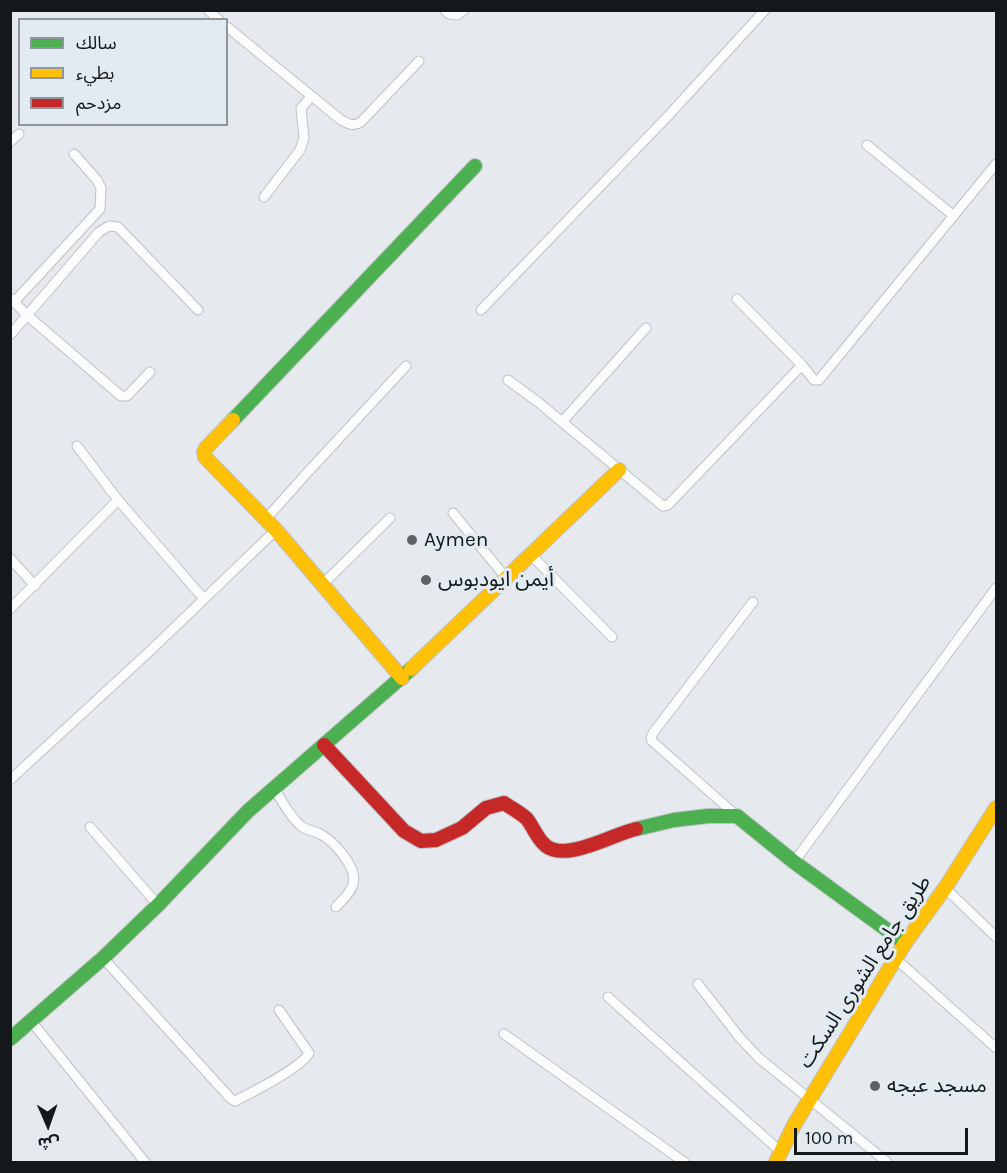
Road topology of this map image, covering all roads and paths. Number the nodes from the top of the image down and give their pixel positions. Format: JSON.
{"nodes":[{"id":1,"x":445,"y":10,"type":"edge"},
{"id":2,"x":464,"y":10,"type":"edge"},
{"id":3,"x":765,"y":10,"type":"edge"},
{"id":4,"x":228,"y":28,"type":"edge"},
{"id":5,"x":419,"y":61,"type":"dead end"},
{"id":6,"x":312,"y":96,"type":"junction"},
{"id":7,"x":19,"y":135,"type":"dead end"},
{"id":8,"x":10,"y":142,"type":"edge"},
{"id":9,"x":867,"y":145,"type":"dead end"},
{"id":10,"x":74,"y":154,"type":"dead end"},
{"id":11,"x":996,"y":164,"type":"edge"},
{"id":12,"x":475,"y":166,"type":"dead end"},
{"id":13,"x":264,"y":197,"type":"dead end"},
{"id":14,"x":954,"y":216,"type":"junction"},
{"id":15,"x":738,"y":299,"type":"dead end"},
{"id":16,"x":12,"y":300,"type":"edge"},
{"id":17,"x":198,"y":310,"type":"dead end"},
{"id":18,"x":481,"y":310,"type":"dead end"},
{"id":19,"x":28,"y":316,"type":"junction"},
{"id":20,"x":646,"y":328,"type":"dead end"},
{"id":21,"x":10,"y":335,"type":"edge"},
{"id":22,"x":802,"y":365,"type":"junction"},
{"id":23,"x":406,"y":366,"type":"dead end"},
{"id":24,"x":150,"y":372,"type":"dead end"},
{"id":25,"x":508,"y":380,"type":"dead end"},
{"id":26,"x":562,"y":422,"type":"junction"},
{"id":27,"x":77,"y":446,"type":"dead end"},
{"id":28,"x":619,"y":470,"type":"junction"},
{"id":29,"x":118,"y":500,"type":"junction"},
{"id":30,"x":453,"y":513,"type":"dead end"},
{"id":31,"x":390,"y":518,"type":"dead end"},
{"id":32,"x":265,"y":520,"type":"junction"},
{"id":33,"x":276,"y":530,"type":"junction"},
{"id":34,"x":531,"y":555,"type":"junction"},
{"id":35,"x":10,"y":558,"type":"edge"},
{"id":36,"x":507,"y":579,"type":"junction"},
{"id":37,"x":323,"y":584,"type":"junction"},
{"id":38,"x":35,"y":586,"type":"junction"},
{"id":39,"x":996,"y":588,"type":"edge"},
{"id":40,"x":204,"y":599,"type":"junction"},
{"id":41,"x":753,"y":602,"type":"dead end"},
{"id":42,"x":10,"y":609,"type":"edge"},
{"id":43,"x":612,"y":637,"type":"dead end"},
{"id":44,"x":402,"y":678,"type":"junction"},
{"id":45,"x":324,"y":745,"type":"junction"},
{"id":46,"x":10,"y":780,"type":"edge"},
{"id":47,"x":273,"y":787,"type":"junction"},
{"id":48,"x":996,"y":808,"type":"edge"},
{"id":49,"x":737,"y":816,"type":"junction"},
{"id":50,"x":90,"y":827,"type":"dead end"},
{"id":51,"x":794,"y":862,"type":"junction"},
{"id":52,"x":945,"y":888,"type":"junction"},
{"id":53,"x":158,"y":904,"type":"junction"},
{"id":54,"x":336,"y":907,"type":"dead end"},
{"id":55,"x":996,"y":937,"type":"edge"},
{"id":56,"x":905,"y":943,"type":"junction"},
{"id":57,"x":103,"y":957,"type":"junction"},
{"id":58,"x":896,"y":959,"type":"junction"},
{"id":59,"x":698,"y":984,"type":"dead end"},
{"id":60,"x":608,"y":997,"type":"dead end"},
{"id":61,"x":279,"y":1010,"type":"dead end"},
{"id":62,"x":31,"y":1021,"type":"junction"},
{"id":63,"x":504,"y":1034,"type":"dead end"},
{"id":64,"x":10,"y":1039,"type":"edge"},
{"id":65,"x":996,"y":1048,"type":"edge"},
{"id":66,"x":810,"y":1098,"type":"junction"},
{"id":67,"x":778,"y":1157,"type":"edge"},
{"id":68,"x":144,"y":1162,"type":"edge"},
{"id":69,"x":684,"y":1162,"type":"edge"},
{"id":70,"x":887,"y":1162,"type":"edge"}],
"edges":[{"from":1,"to":2,"type":"street"},
{"from":3,"to":18,"type":"street"},
{"from":4,"to":6,"type":"street"},
{"from":5,"to":6,"type":"street"},
{"from":6,"to":13,"type":"street"},
{"from":7,"to":8,"type":"street"},
{"from":9,"to":14,"type":"street"},
{"from":10,"to":16,"type":"street"},
{"from":11,"to":14,"type":"street"},
{"from":12,"to":32,"type":"street"},
{"from":14,"to":22,"type":"street"},
{"from":15,"to":22,"type":"street"},
{"from":16,"to":19,"type":"street"},
{"from":17,"to":19,"type":"street"},
{"from":19,"to":21,"type":"street"},
{"from":19,"to":24,"type":"street"},
{"from":20,"to":26,"type":"street"},
{"from":22,"to":28,"type":"street"},
{"from":23,"to":32,"type":"street"},
{"from":25,"to":26,"type":"street"},
{"from":26,"to":28,"type":"street"},
{"from":27,"to":29,"type":"street"},
{"from":28,"to":34,"type":"street"},
{"from":29,"to":38,"type":"street"},
{"from":29,"to":40,"type":"street"},
{"from":30,"to":36,"type":"street"},
{"from":31,"to":37,"type":"street"},
{"from":32,"to":33,"type":"street"},
{"from":33,"to":37,"type":"street"},
{"from":33,"to":40,"type":"street"},
{"from":34,"to":36,"type":"street"},
{"from":34,"to":43,"type":"street"},
{"from":35,"to":38,"type":"street"},
{"from":36,"to":44,"type":"street"},
{"from":37,"to":44,"type":"street"},
{"from":38,"to":42,"type":"street"},
{"from":39,"to":51,"type":"street"},
{"from":40,"to":46,"type":"street"},
{"from":41,"to":49,"type":"street"},
{"from":44,"to":45,"type":"street"},
{"from":45,"to":47,"type":"street"},
{"from":45,"to":49,"type":"street"},
{"from":47,"to":53,"type":"street"},
{"from":47,"to":54,"type":"street"},
{"from":48,"to":52,"type":"street","name":"طريق جامع الشورى السكت"},
{"from":49,"to":51,"type":"street"},
{"from":50,"to":53,"type":"street"},
{"from":51,"to":56,"type":"street"},
{"from":52,"to":55,"type":"street"},
{"from":52,"to":56,"type":"street","name":"طريق جامع الشورى السكت"},
{"from":53,"to":57,"type":"street"},
{"from":56,"to":58,"type":"street","name":"طريق جامع الشورى السكت"},
{"from":57,"to":61,"type":"street"},
{"from":57,"to":62,"type":"street"},
{"from":58,"to":65,"type":"street"},
{"from":58,"to":66,"type":"street","name":"طريق جامع الشورى السكت"},
{"from":59,"to":66,"type":"street"},
{"from":60,"to":67,"type":"street"},
{"from":62,"to":64,"type":"street"},
{"from":62,"to":68,"type":"street"},
{"from":63,"to":69,"type":"street"},
{"from":66,"to":67,"type":"street","name":"طريق جامع الشورى السكت"},
{"from":66,"to":70,"type":"street"}]}
